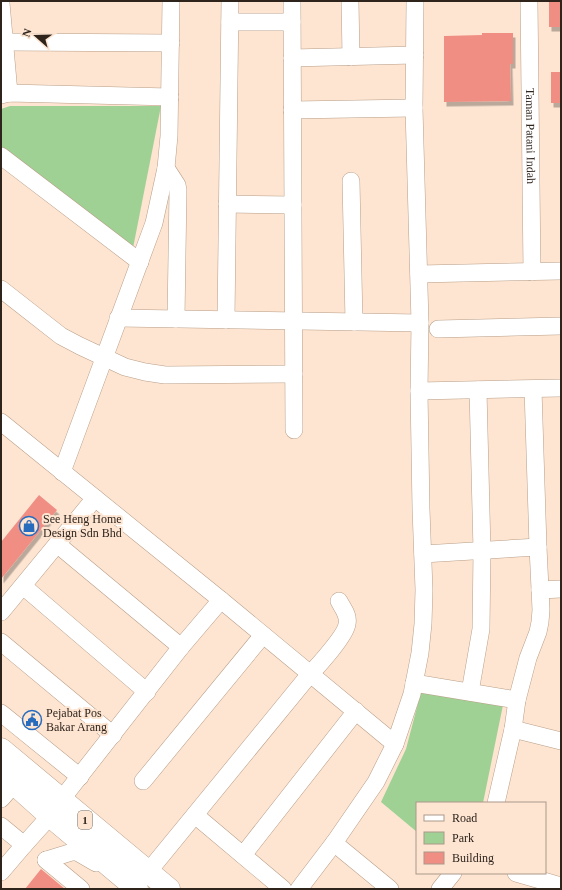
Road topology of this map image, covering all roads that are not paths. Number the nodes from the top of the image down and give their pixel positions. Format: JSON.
{"nodes":[{"id":1,"x":171,"y":1,"type":"edge"},
{"id":2,"x":230,"y":1,"type":"edge"},
{"id":3,"x":292,"y":1,"type":"edge"},
{"id":4,"x":350,"y":1,"type":"edge"},
{"id":5,"x":415,"y":1,"type":"edge"},
{"id":6,"x":529,"y":1,"type":"edge"},
{"id":7,"x":1,"y":3,"type":"edge"},
{"id":8,"x":230,"y":22,"type":"junction"},
{"id":9,"x":292,"y":22,"type":"junction"},
{"id":10,"x":4,"y":42,"type":"junction"},
{"id":11,"x":171,"y":43,"type":"junction"},
{"id":12,"x":415,"y":55,"type":"junction"},
{"id":13,"x":351,"y":57,"type":"junction"},
{"id":14,"x":292,"y":58,"type":"junction"},
{"id":15,"x":5,"y":94,"type":"edge"},
{"id":16,"x":170,"y":97,"type":"junction"},
{"id":17,"x":414,"y":108,"type":"junction"},
{"id":18,"x":292,"y":110,"type":"junction"},
{"id":19,"x":1,"y":156,"type":"edge"},
{"id":20,"x":166,"y":168,"type":"junction"},
{"id":21,"x":351,"y":181,"type":"dead end"},
{"id":22,"x":227,"y":204,"type":"junction"},
{"id":23,"x":293,"y":205,"type":"junction"},
{"id":24,"x":140,"y":262,"type":"junction"},
{"id":25,"x":561,"y":271,"type":"edge"},
{"id":26,"x":532,"y":272,"type":"junction"},
{"id":27,"x":419,"y":274,"type":"junction"},
{"id":28,"x":1,"y":289,"type":"edge"},
{"id":29,"x":118,"y":318,"type":"junction"},
{"id":30,"x":176,"y":319,"type":"junction"},
{"id":31,"x":226,"y":320,"type":"junction"},
{"id":32,"x":293,"y":321,"type":"junction"},
{"id":33,"x":354,"y":322,"type":"junction"},
{"id":34,"x":420,"y":323,"type":"junction"},
{"id":35,"x":561,"y":326,"type":"edge"},
{"id":36,"x":438,"y":329,"type":"dead end"},
{"id":37,"x":104,"y":358,"type":"junction"},
{"id":38,"x":294,"y":374,"type":"junction"},
{"id":39,"x":561,"y":388,"type":"edge"},
{"id":40,"x":533,"y":389,"type":"junction"},
{"id":41,"x":478,"y":390,"type":"junction"},
{"id":42,"x":419,"y":391,"type":"junction"},
{"id":43,"x":1,"y":422,"type":"edge"},
{"id":44,"x":294,"y":430,"type":"dead end"},
{"id":45,"x":62,"y":472,"type":"junction"},
{"id":46,"x":95,"y":498,"type":"junction"},
{"id":47,"x":57,"y":544,"type":"junction"},
{"id":48,"x":538,"y":547,"type":"junction"},
{"id":49,"x":482,"y":551,"type":"junction"},
{"id":50,"x":423,"y":554,"type":"junction"},
{"id":51,"x":23,"y":586,"type":"junction"},
{"id":52,"x":561,"y":589,"type":"edge"},
{"id":53,"x":540,"y":590,"type":"junction"},
{"id":54,"x":221,"y":600,"type":"junction"},
{"id":55,"x":339,"y":601,"type":"dead end"},
{"id":56,"x":1,"y":612,"type":"edge"},
{"id":57,"x":263,"y":635,"type":"junction"},
{"id":58,"x":1,"y":642,"type":"edge"},
{"id":59,"x":181,"y":647,"type":"junction"},
{"id":60,"x":310,"y":674,"type":"junction"},
{"id":61,"x":414,"y":683,"type":"junction"},
{"id":62,"x":147,"y":692,"type":"junction"},
{"id":63,"x":470,"y":692,"type":"junction"},
{"id":64,"x":518,"y":700,"type":"junction"},
{"id":65,"x":356,"y":711,"type":"junction"},
{"id":66,"x":1,"y":713,"type":"edge"},
{"id":67,"x":513,"y":729,"type":"junction"},
{"id":68,"x":113,"y":735,"type":"junction"},
{"id":69,"x":561,"y":741,"type":"edge"},
{"id":70,"x":395,"y":744,"type":"junction"},
{"id":71,"x":1,"y":749,"type":"edge"},
{"id":72,"x":80,"y":777,"type":"junction"},
{"id":73,"x":143,"y":781,"type":"dead end"},
{"id":74,"x":5,"y":785,"type":"edge"},
{"id":75,"x":496,"y":802,"type":"edge"},
{"id":76,"x":56,"y":808,"type":"junction"},
{"id":77,"x":195,"y":815,"type":"junction"},
{"id":78,"x":1,"y":826,"type":"edge"},
{"id":79,"x":334,"y":843,"type":"junction"},
{"id":80,"x":24,"y":846,"type":"junction"},
{"id":81,"x":243,"y":855,"type":"junction"},
{"id":82,"x":1,"y":872,"type":"edge"},
{"id":83,"x":452,"y":874,"type":"edge"},
{"id":84,"x":519,"y":874,"type":"edge"},
{"id":85,"x":119,"y":875,"type":"junction"},
{"id":86,"x":143,"y":880,"type":"edge"},
{"id":87,"x":561,"y":886,"type":"edge"},
{"id":88,"x":304,"y":887,"type":"edge"},
{"id":89,"x":81,"y":889,"type":"edge"},
{"id":90,"x":169,"y":889,"type":"edge"},
{"id":91,"x":283,"y":889,"type":"edge"},
{"id":92,"x":390,"y":889,"type":"edge"},
{"id":93,"x":440,"y":889,"type":"edge"}],
"edges":[{"from":1,"to":11,"type":"street"},
{"from":2,"to":8,"type":"street"},
{"from":3,"to":9,"type":"street"},
{"from":4,"to":13,"type":"street"},
{"from":5,"to":12,"type":"street"},
{"from":6,"to":26,"type":"street","name":"Taman Patani Indah"},
{"from":7,"to":10,"type":"street"},
{"from":8,"to":9,"type":"street"},
{"from":8,"to":22,"type":"street"},
{"from":9,"to":14,"type":"street"},
{"from":10,"to":11,"type":"street"},
{"from":10,"to":15,"type":"street"},
{"from":11,"to":16,"type":"street"},
{"from":12,"to":13,"type":"street"},
{"from":12,"to":17,"type":"street"},
{"from":13,"to":14,"type":"street"},
{"from":14,"to":18,"type":"street"},
{"from":15,"to":16,"type":"street"},
{"from":16,"to":20,"type":"street"},
{"from":17,"to":18,"type":"street"},
{"from":17,"to":27,"type":"street"},
{"from":18,"to":23,"type":"street"},
{"from":19,"to":24,"type":"street"},
{"from":20,"to":24,"type":"street"},
{"from":20,"to":30,"type":"street"},
{"from":21,"to":33,"type":"street"},
{"from":22,"to":23,"type":"street"},
{"from":22,"to":31,"type":"street"},
{"from":23,"to":32,"type":"street"},
{"from":24,"to":29,"type":"street"},
{"from":25,"to":26,"type":"street"},
{"from":26,"to":27,"type":"street"},
{"from":27,"to":34,"type":"street"},
{"from":28,"to":37,"type":"street"},
{"from":29,"to":30,"type":"street"},
{"from":29,"to":37,"type":"street"},
{"from":30,"to":31,"type":"street"},
{"from":31,"to":32,"type":"street"},
{"from":32,"to":33,"type":"street"},
{"from":32,"to":38,"type":"street"},
{"from":33,"to":34,"type":"street"},
{"from":34,"to":42,"type":"street"},
{"from":35,"to":36,"type":"street"},
{"from":37,"to":38,"type":"street"},
{"from":37,"to":45,"type":"street"},
{"from":38,"to":44,"type":"street"},
{"from":39,"to":40,"type":"street"},
{"from":40,"to":41,"type":"street"},
{"from":40,"to":48,"type":"street"},
{"from":41,"to":42,"type":"street"},
{"from":41,"to":49,"type":"street"},
{"from":42,"to":50,"type":"street"},
{"from":43,"to":45,"type":"street"},
{"from":45,"to":46,"type":"street"},
{"from":46,"to":47,"type":"street"},
{"from":46,"to":54,"type":"street"},
{"from":47,"to":51,"type":"street"},
{"from":47,"to":59,"type":"street"},
{"from":48,"to":49,"type":"street"},
{"from":48,"to":53,"type":"street"},
{"from":49,"to":50,"type":"street"},
{"from":49,"to":63,"type":"street"},
{"from":50,"to":61,"type":"street"},
{"from":51,"to":56,"type":"street"},
{"from":51,"to":62,"type":"street"},
{"from":52,"to":53,"type":"street"},
{"from":53,"to":64,"type":"street"},
{"from":54,"to":57,"type":"street"},
{"from":54,"to":59,"type":"street"},
{"from":55,"to":60,"type":"street"},
{"from":57,"to":60,"type":"street"},
{"from":57,"to":73,"type":"street"},
{"from":58,"to":68,"type":"street"},
{"from":59,"to":62,"type":"street"},
{"from":60,"to":65,"type":"street"},
{"from":60,"to":77,"type":"street"},
{"from":61,"to":63,"type":"street"},
{"from":61,"to":70,"type":"street"},
{"from":62,"to":68,"type":"street"},
{"from":63,"to":64,"type":"street"},
{"from":64,"to":67,"type":"street"},
{"from":65,"to":70,"type":"street"},
{"from":65,"to":81,"type":"street"},
{"from":66,"to":72,"type":"street"},
{"from":67,"to":69,"type":"street"},
{"from":67,"to":75,"type":"street"},
{"from":68,"to":72,"type":"street"},
{"from":70,"to":79,"type":"street"},
{"from":71,"to":76,"type":"main road","number":"1"},
{"from":72,"to":76,"type":"street"},
{"from":74,"to":76,"type":"main road","number":"1"},
{"from":76,"to":80,"type":"street"},
{"from":76,"to":85,"type":"main road","number":"1"},
{"from":76,"to":86,"type":"main road","number":"1"},
{"from":77,"to":81,"type":"street"},
{"from":77,"to":86,"type":"street"},
{"from":78,"to":80,"type":"street"},
{"from":79,"to":88,"type":"street"},
{"from":79,"to":92,"type":"street"},
{"from":80,"to":82,"type":"street"},
{"from":81,"to":91,"type":"street"},
{"from":83,"to":93,"type":"street"},
{"from":84,"to":87,"type":"street"},
{"from":85,"to":86,"type":"main road","number":"1"},
{"from":85,"to":89,"type":"street"},
{"from":86,"to":90,"type":"main road","number":"1"}]}
